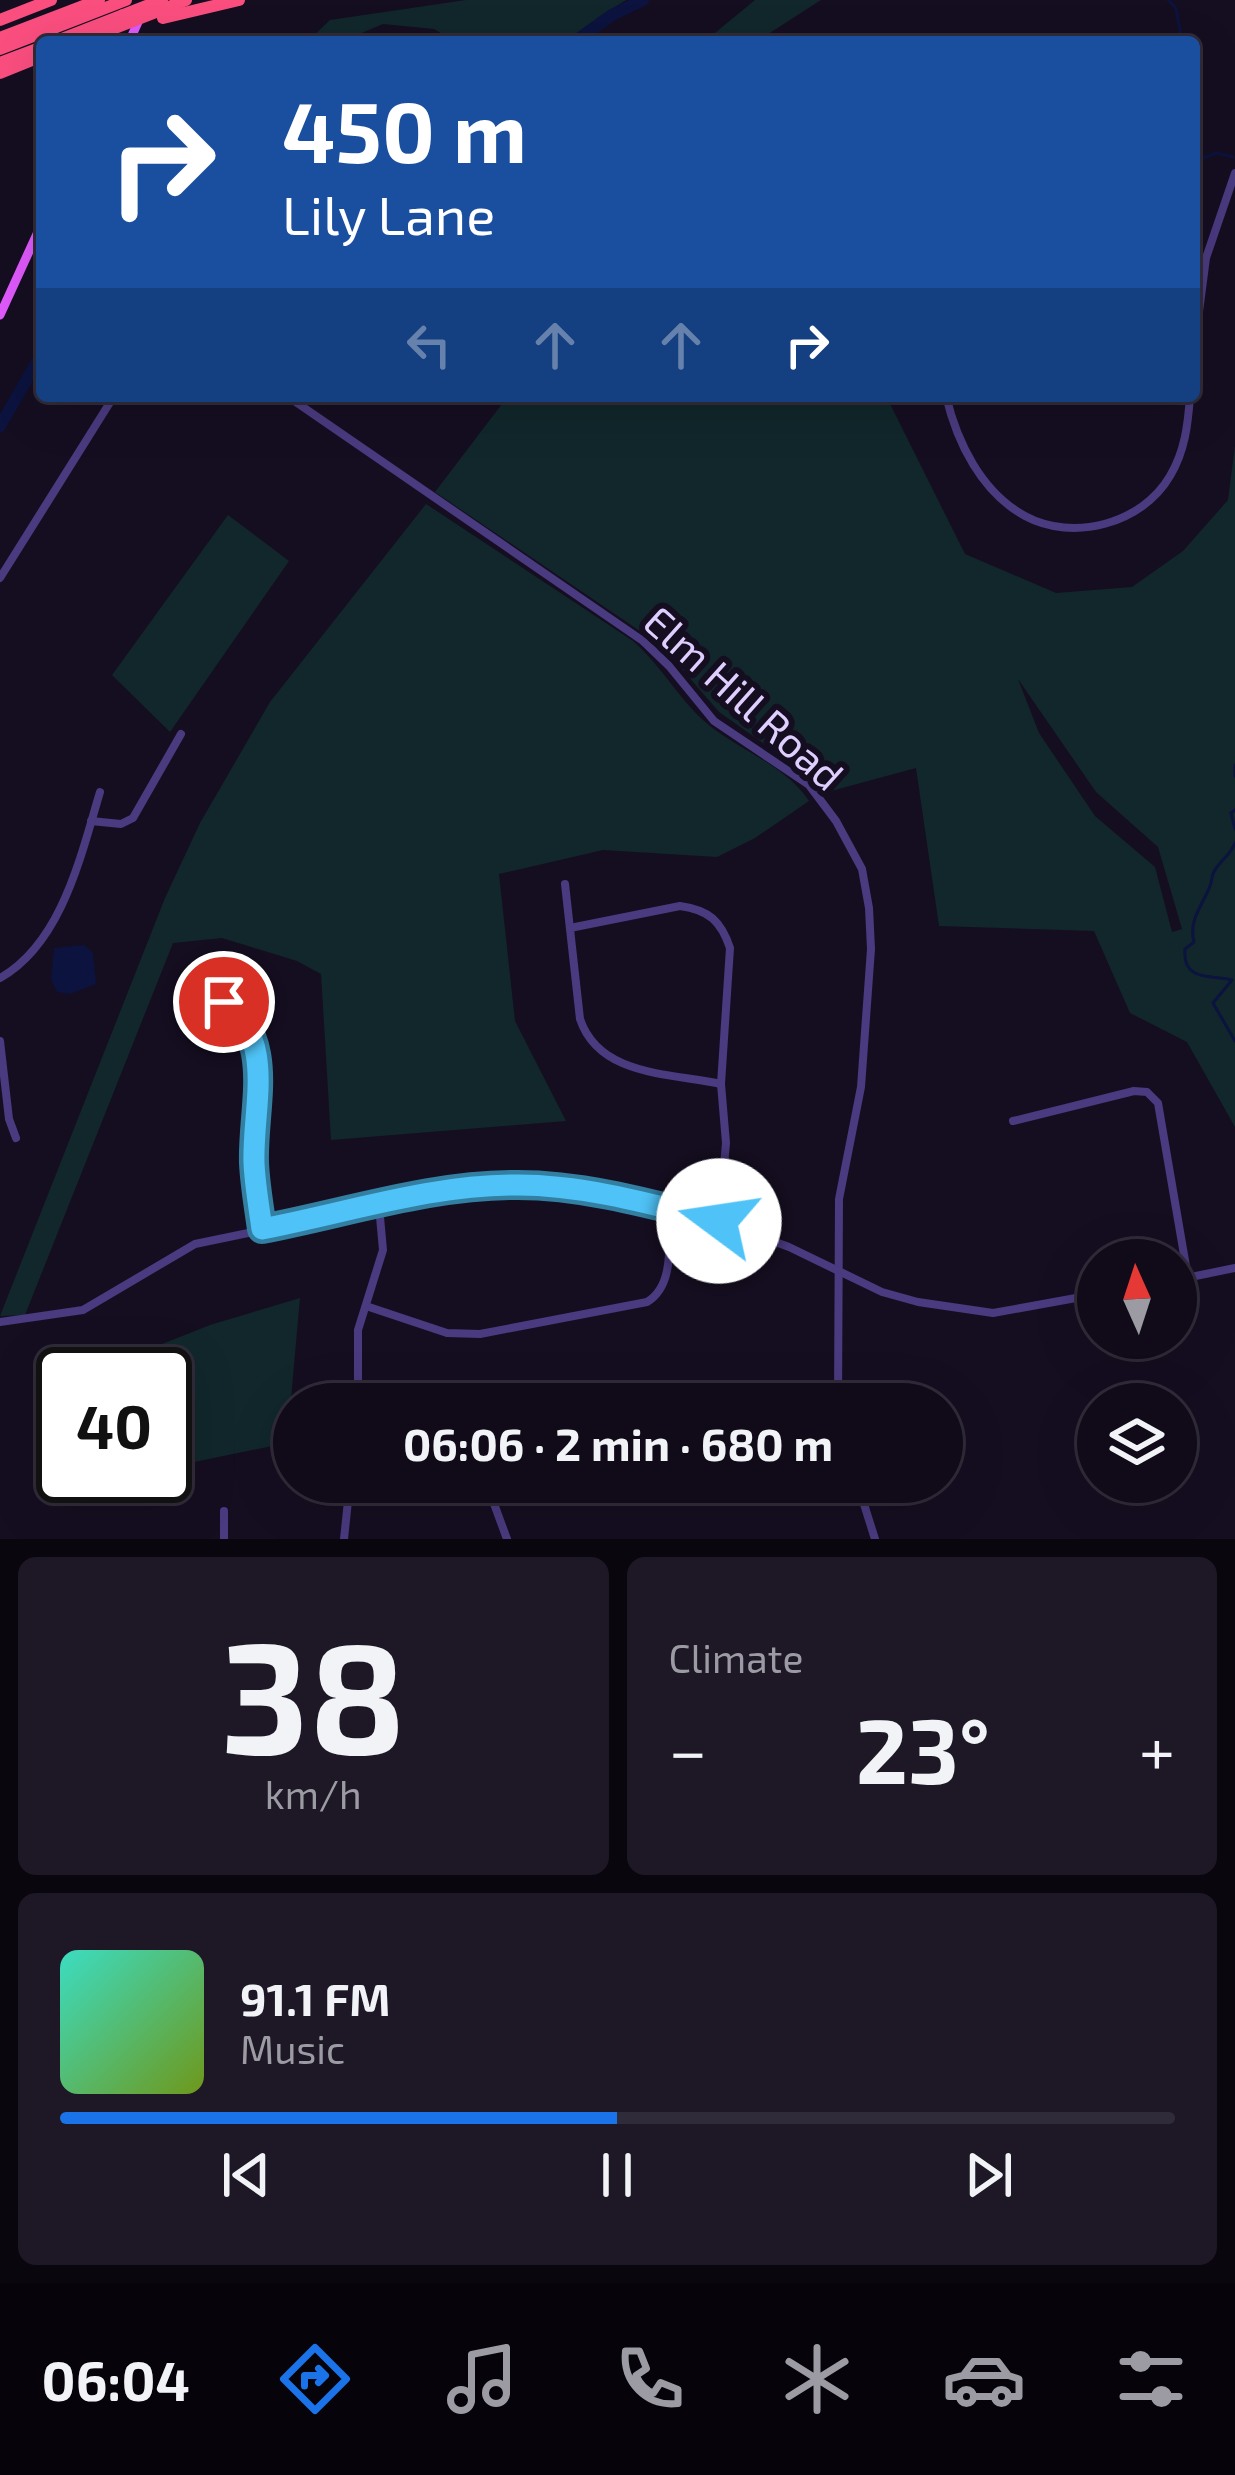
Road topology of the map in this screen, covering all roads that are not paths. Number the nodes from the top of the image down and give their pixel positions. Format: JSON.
{"nodes":[{"id":1,"x":51,"y":0,"type":"edge"},
{"id":2,"x":99,"y":0,"type":"edge"},
{"id":3,"x":126,"y":0,"type":"edge"},
{"id":4,"x":149,"y":0,"type":"edge"},
{"id":5,"x":186,"y":0,"type":"edge"},
{"id":6,"x":238,"y":0,"type":"edge"},
{"id":7,"x":165,"y":8,"type":"edge"},
{"id":8,"x":0,"y":20,"type":"edge"},
{"id":9,"x":124,"y":21,"type":"junction"},
{"id":10,"x":74,"y":36,"type":"edge"},
{"id":11,"x":92,"y":36,"type":"edge"},
{"id":12,"x":132,"y":36,"type":"edge"},
{"id":13,"x":0,"y":38,"type":"edge"},
{"id":14,"x":36,"y":48,"type":"edge"},
{"id":15,"x":0,"y":49,"type":"edge"},
{"id":16,"x":36,"y":58,"type":"edge"},
{"id":17,"x":0,"y":63,"type":"edge"},
{"id":18,"x":0,"y":73,"type":"edge"},
{"id":19,"x":1235,"y":173,"type":"edge"},
{"id":20,"x":36,"y":236,"type":"edge"},
{"id":21,"x":1200,"y":304,"type":"edge"},
{"id":22,"x":0,"y":316,"type":"edge"},
{"id":23,"x":110,"y":402,"type":"edge"},
{"id":24,"x":296,"y":402,"type":"edge"},
{"id":25,"x":948,"y":402,"type":"edge"},
{"id":26,"x":1187,"y":402,"type":"edge"},
{"id":27,"x":0,"y":578,"type":"edge"},
{"id":28,"x":181,"y":734,"type":"dead end"},
{"id":29,"x":100,"y":792,"type":"dead end"},
{"id":30,"x":91,"y":821,"type":"junction"},
{"id":31,"x":565,"y":884,"type":"dead end"},
{"id":32,"x":570,"y":928,"type":"junction"},
{"id":33,"x":0,"y":978,"type":"edge"},
{"id":34,"x":224,"y":1002,"type":"dead end"},
{"id":35,"x":0,"y":1041,"type":"edge"},
{"id":36,"x":721,"y":1084,"type":"junction"},
{"id":37,"x":1013,"y":1121,"type":"dead end"},
{"id":38,"x":16,"y":1138,"type":"dead end"},
{"id":39,"x":380,"y":1206,"type":"junction"},
{"id":40,"x":670,"y":1209,"type":"junction"},
{"id":41,"x":719,"y":1221,"type":"junction"},
{"id":42,"x":262,"y":1229,"type":"junction"},
{"id":43,"x":1181,"y":1239,"type":"edge"},
{"id":44,"x":1235,"y":1268,"type":"edge"},
{"id":45,"x":837,"y":1272,"type":"junction"},
{"id":46,"x":1197,"y":1276,"type":"edge"},
{"id":47,"x":1077,"y":1298,"type":"edge"},
{"id":48,"x":366,"y":1306,"type":"junction"},
{"id":49,"x":0,"y":1322,"type":"edge"},
{"id":50,"x":358,"y":1383,"type":"edge"},
{"id":51,"x":838,"y":1383,"type":"edge"},
{"id":52,"x":348,"y":1503,"type":"edge"},
{"id":53,"x":496,"y":1503,"type":"edge"},
{"id":54,"x":864,"y":1503,"type":"edge"},
{"id":55,"x":224,"y":1511,"type":"dead end"},
{"id":56,"x":224,"y":1539,"type":"edge"},
{"id":57,"x":344,"y":1539,"type":"edge"},
{"id":58,"x":507,"y":1539,"type":"edge"},
{"id":59,"x":875,"y":1539,"type":"edge"}],
"edges":[{"from":1,"to":8,"type":"highway"},
{"from":2,"to":13,"type":"highway"},
{"from":3,"to":15,"type":"highway"},
{"from":4,"to":12,"type":"main road"},
{"from":5,"to":7,"type":"highway"},
{"from":6,"to":7,"type":"highway"},
{"from":7,"to":9,"type":"highway","bridge":true},
{"from":9,"to":10,"type":"highway"},
{"from":9,"to":11,"type":"highway"},
{"from":14,"to":17,"type":"highway"},
{"from":16,"to":18,"type":"highway"},
{"from":19,"to":21,"type":"street"},
{"from":20,"to":22,"type":"main road"},
{"from":23,"to":27,"type":"street"},
{"from":24,"to":45,"type":"street","name":"Elm Hill Road"},
{"from":25,"to":26,"type":"street"},
{"from":28,"to":30,"type":"street"},
{"from":29,"to":30,"type":"street"},
{"from":30,"to":33,"type":"street"},
{"from":31,"to":32,"type":"street"},
{"from":32,"to":36,"type":"street"},
{"from":32,"to":36,"type":"street"},
{"from":34,"to":42,"type":"street"},
{"from":35,"to":38,"type":"street"},
{"from":36,"to":41,"type":"street"},
{"from":37,"to":43,"type":"street"},
{"from":39,"to":40,"type":"street"},
{"from":39,"to":42,"type":"street"},
{"from":39,"to":48,"type":"street"},
{"from":40,"to":41,"type":"street"},
{"from":40,"to":48,"type":"street"},
{"from":41,"to":45,"type":"street"},
{"from":42,"to":49,"type":"street"},
{"from":44,"to":46,"type":"street"},
{"from":45,"to":47,"type":"street"},
{"from":45,"to":51,"type":"street","name":"Elm Hill Road"},
{"from":48,"to":50,"type":"street"},
{"from":52,"to":57,"type":"street"},
{"from":53,"to":58,"type":"street"},
{"from":54,"to":59,"type":"street"},
{"from":55,"to":56,"type":"street"}]}
